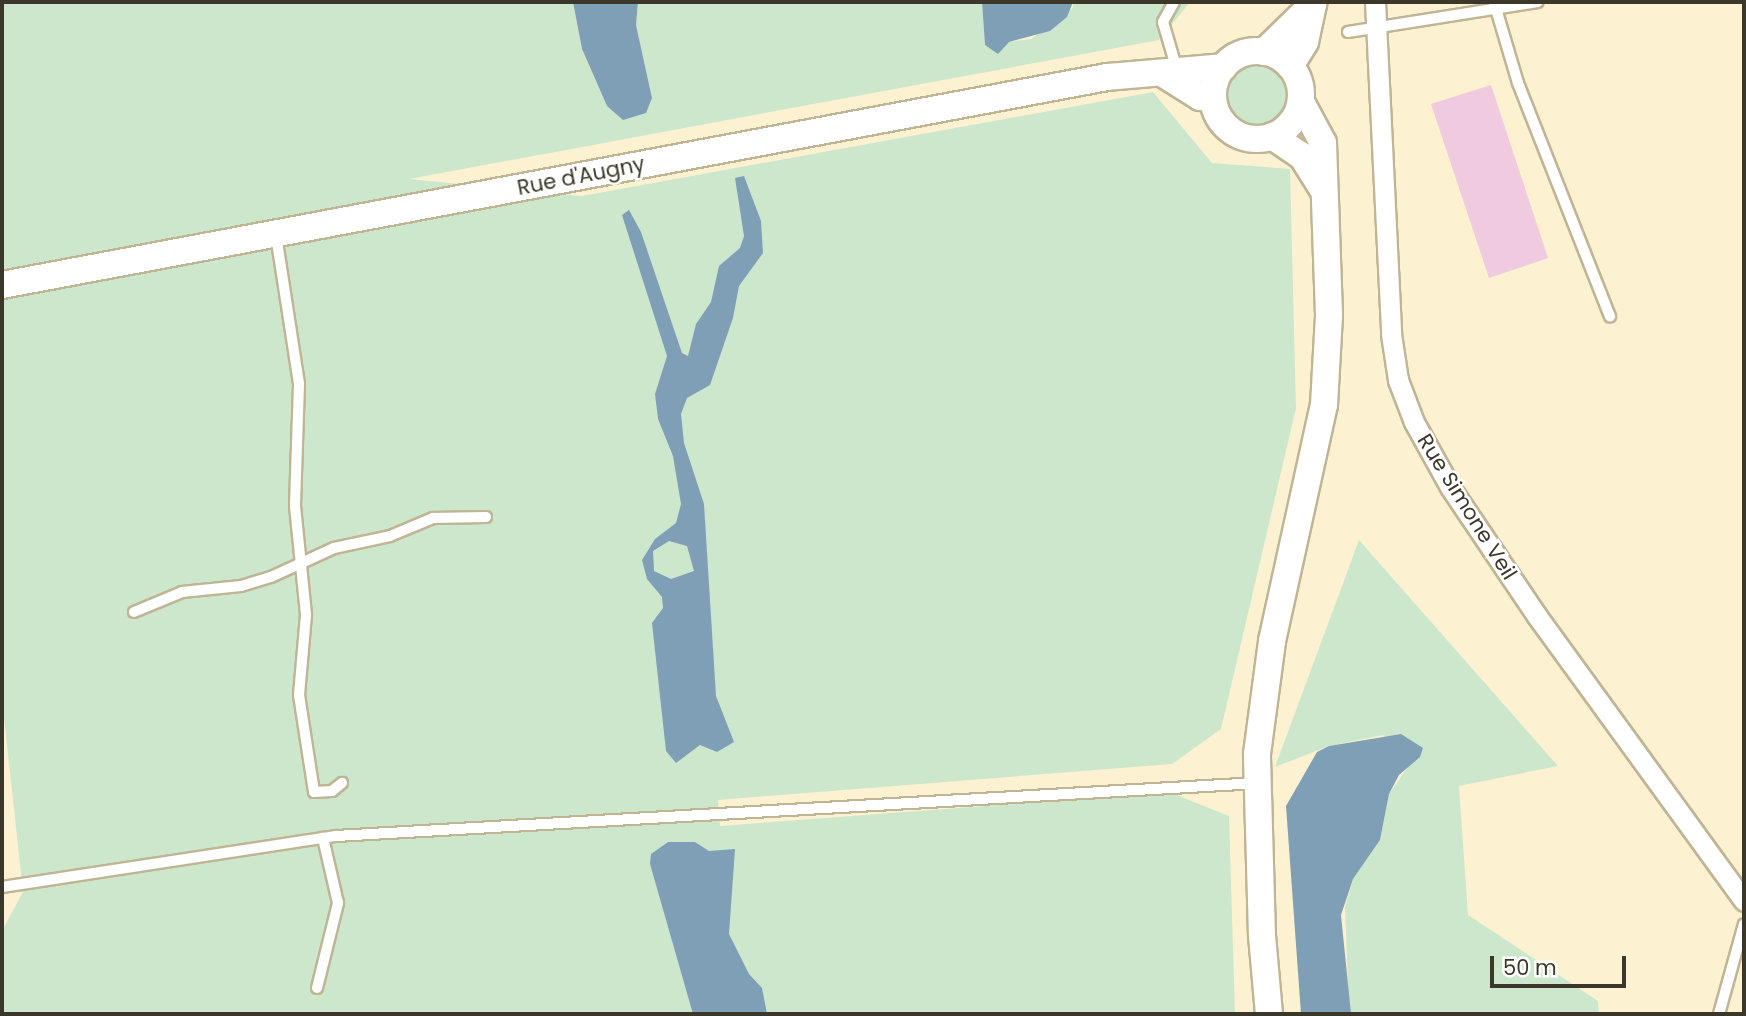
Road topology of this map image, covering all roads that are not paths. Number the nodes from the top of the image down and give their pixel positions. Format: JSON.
{"nodes":[{"id":1,"x":1174,"y":2,"type":"edge"},
{"id":2,"x":1375,"y":2,"type":"edge"},
{"id":3,"x":1538,"y":2,"type":"edge"},
{"id":4,"x":1314,"y":3,"type":"edge"},
{"id":5,"x":1494,"y":6,"type":"edge"},
{"id":6,"x":1376,"y":30,"type":"junction"},
{"id":7,"x":1348,"y":32,"type":"dead end"},
{"id":8,"x":1264,"y":52,"type":"junction"},
{"id":9,"x":1290,"y":66,"type":"junction"},
{"id":10,"x":1224,"y":67,"type":"junction"},
{"id":11,"x":1170,"y":72,"type":"junction"},
{"id":12,"x":1213,"y":98,"type":"junction"},
{"id":13,"x":1301,"y":102,"type":"junction"},
{"id":14,"x":1272,"y":136,"type":"junction"},
{"id":15,"x":1325,"y":192,"type":"junction"},
{"id":16,"x":276,"y":235,"type":"junction"},
{"id":17,"x":2,"y":285,"type":"edge"},
{"id":18,"x":1610,"y":316,"type":"dead end"},
{"id":19,"x":486,"y":517,"type":"dead end"},
{"id":20,"x":304,"y":562,"type":"junction"},
{"id":21,"x":134,"y":612,"type":"dead end"},
{"id":22,"x":342,"y":783,"type":"dead end"},
{"id":23,"x":1258,"y":783,"type":"junction"},
{"id":24,"x":323,"y":838,"type":"junction"},
{"id":25,"x":2,"y":887,"type":"edge"},
{"id":26,"x":1744,"y":901,"type":"edge"},
{"id":27,"x":1744,"y":924,"type":"edge"},
{"id":28,"x":317,"y":988,"type":"dead end"},
{"id":29,"x":1269,"y":1014,"type":"edge"},
{"id":30,"x":1719,"y":1014,"type":"edge"}],
"edges":[{"from":1,"to":11,"type":"lane"},
{"from":2,"to":6,"type":"street","name":"Rue Simone Veil"},
{"from":3,"to":5,"type":"lane"},
{"from":4,"to":8,"type":"main road"},
{"from":4,"to":9,"type":"main road"},
{"from":5,"to":6,"type":"lane"},
{"from":5,"to":18,"type":"lane"},
{"from":6,"to":7,"type":"lane"},
{"from":6,"to":26,"type":"street","name":"Rue Simone Veil"},
{"from":8,"to":9,"type":"main road"},
{"from":8,"to":10,"type":"main road"},
{"from":9,"to":13,"type":"main road"},
{"from":10,"to":11,"type":"main road","name":"Rue d'Augny"},
{"from":10,"to":12,"type":"main road"},
{"from":11,"to":12,"type":"main road"},
{"from":11,"to":16,"type":"main road","name":"Rue d'Augny"},
{"from":12,"to":14,"type":"main road"},
{"from":13,"to":14,"type":"main road"},
{"from":13,"to":15,"type":"main road"},
{"from":14,"to":15,"type":"main road"},
{"from":15,"to":23,"type":"main road"},
{"from":16,"to":17,"type":"main road","name":"Rue d'Augny"},
{"from":16,"to":20,"type":"lane"},
{"from":19,"to":20,"type":"lane"},
{"from":20,"to":21,"type":"lane"},
{"from":20,"to":22,"type":"lane"},
{"from":23,"to":24,"type":"lane"},
{"from":23,"to":29,"type":"main road"},
{"from":24,"to":25,"type":"lane"},
{"from":24,"to":28,"type":"lane"},
{"from":27,"to":30,"type":"lane"}]}
